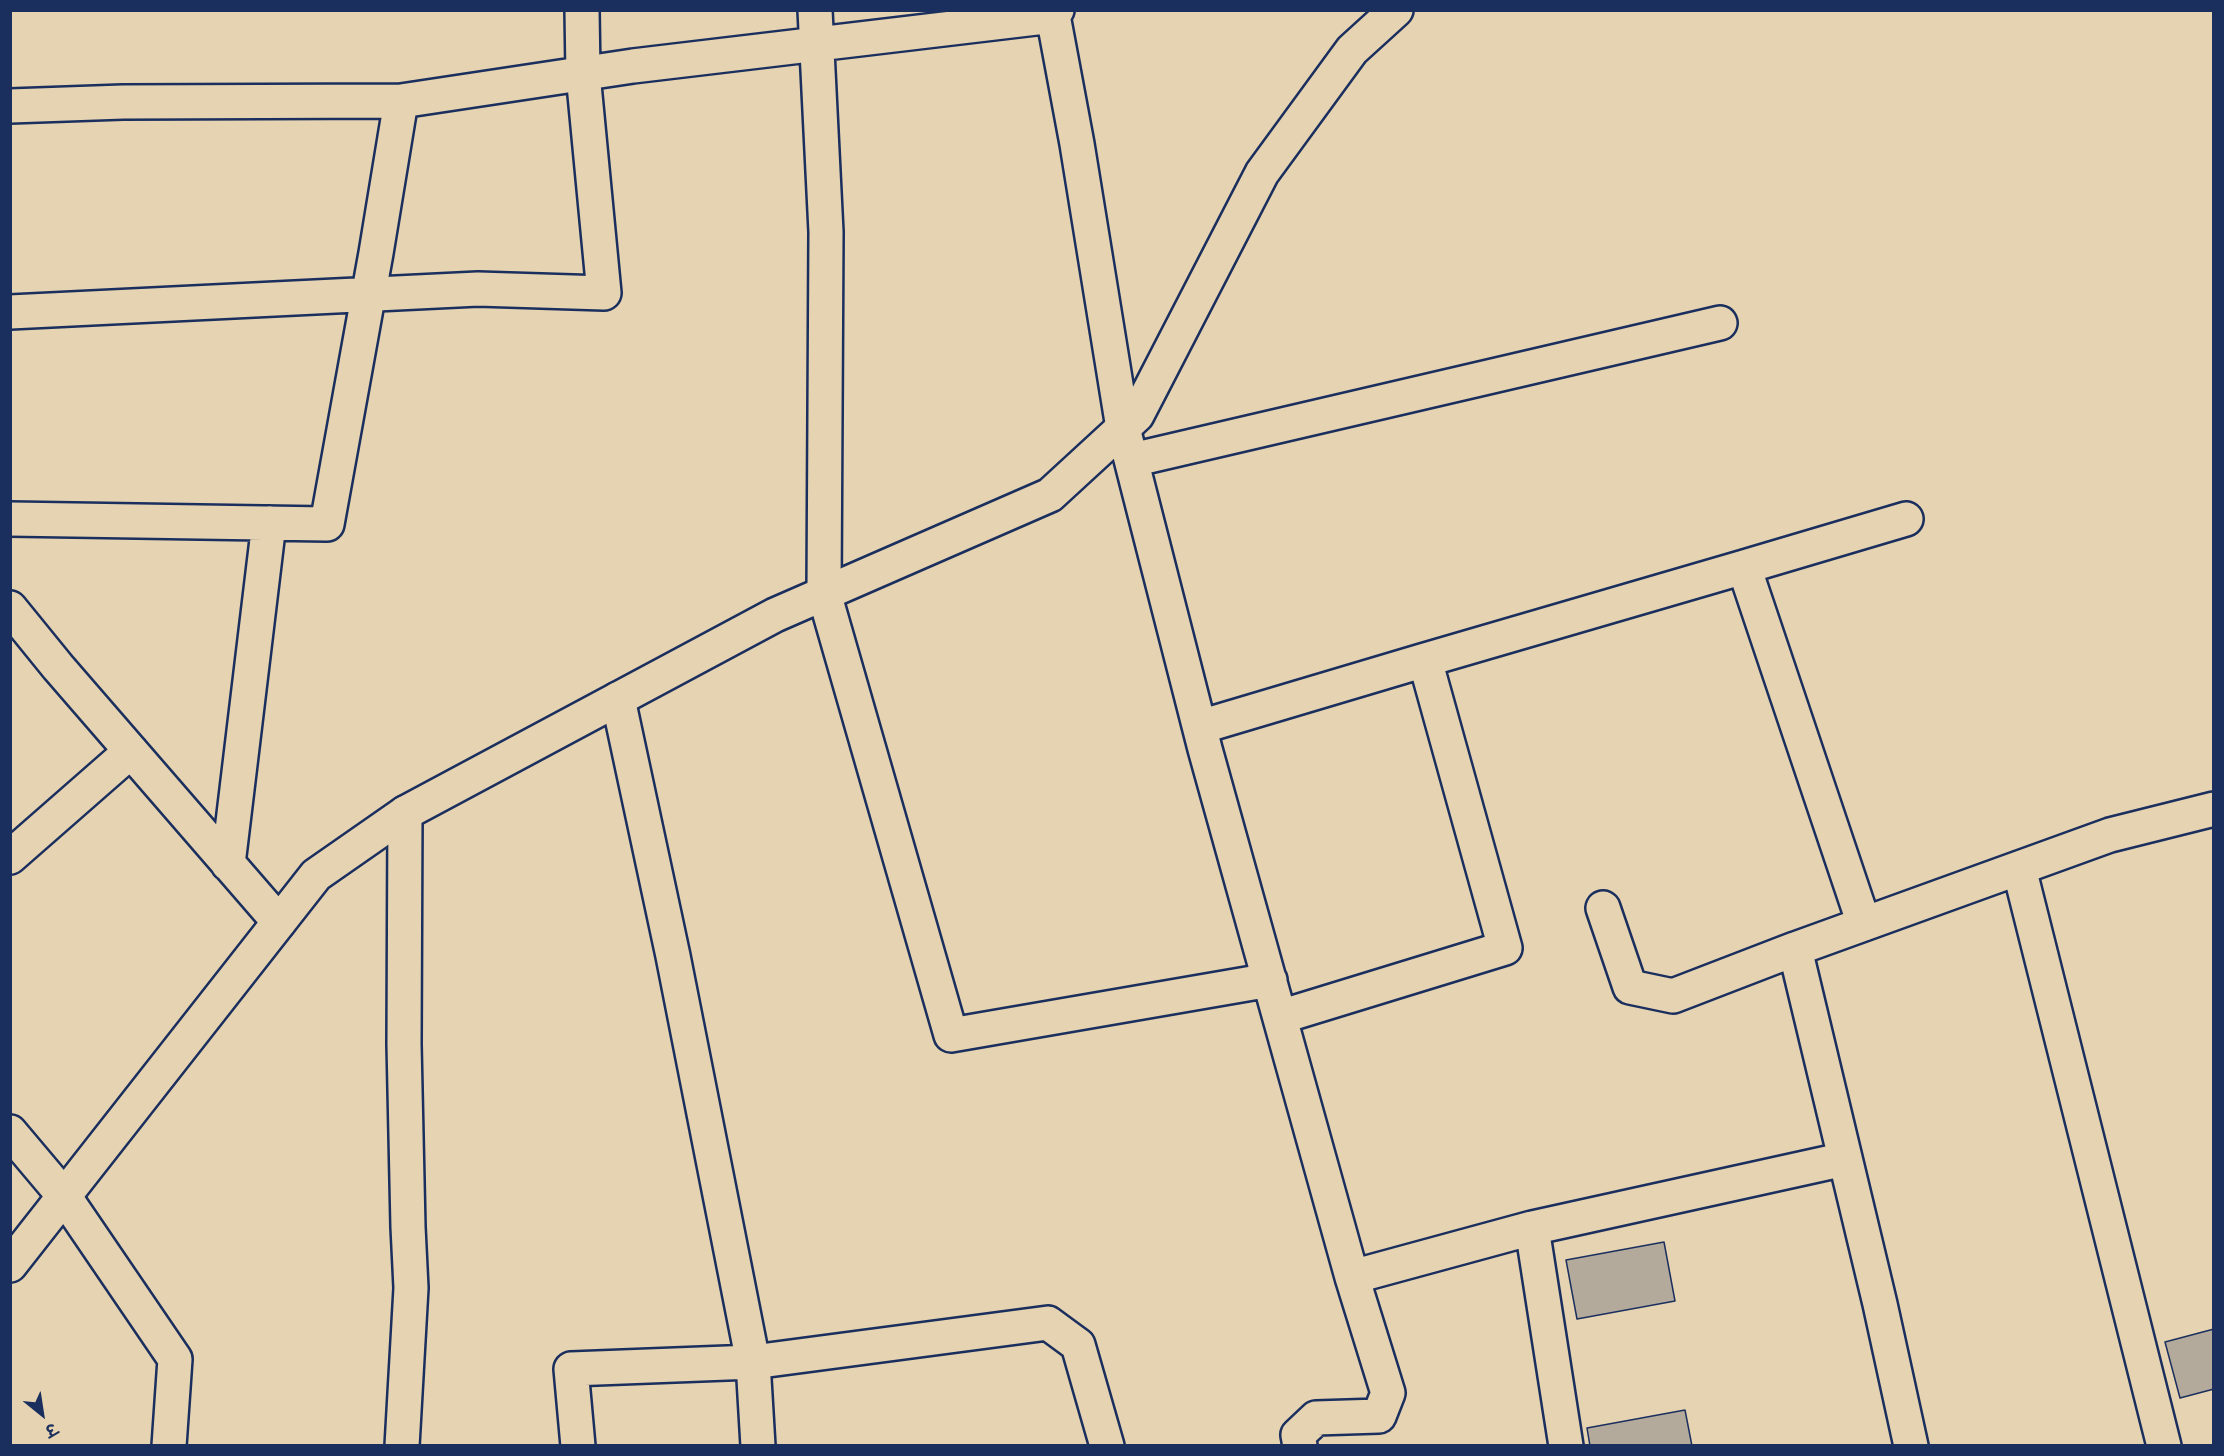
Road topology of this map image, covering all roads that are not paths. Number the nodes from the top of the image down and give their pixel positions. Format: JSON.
{"nodes":[{"id":1,"x":582,"y":10,"type":"edge"},
{"id":2,"x":815,"y":10,"type":"edge"},
{"id":3,"x":1396,"y":10,"type":"edge"},
{"id":4,"x":1054,"y":12,"type":"edge"},
{"id":5,"x":816,"y":44,"type":"junction"},
{"id":6,"x":582,"y":74,"type":"junction"},
{"id":7,"x":401,"y":101,"type":"junction"},
{"id":8,"x":10,"y":106,"type":"edge"},
{"id":9,"x":368,"y":296,"type":"junction"},
{"id":10,"x":10,"y":312,"type":"edge"},
{"id":11,"x":1720,"y":323,"type":"dead end"},
{"id":12,"x":1123,"y":428,"type":"junction"},
{"id":13,"x":1132,"y":460,"type":"junction"},
{"id":14,"x":10,"y":519,"type":"edge"},
{"id":15,"x":1906,"y":519,"type":"dead end"},
{"id":16,"x":269,"y":523,"type":"junction"},
{"id":17,"x":1744,"y":567,"type":"junction"},
{"id":18,"x":824,"y":593,"type":"junction"},
{"id":19,"x":10,"y":608,"type":"edge"},
{"id":20,"x":1425,"y":660,"type":"junction"},
{"id":21,"x":618,"y":699,"type":"junction"},
{"id":22,"x":1200,"y":727,"type":"junction"},
{"id":23,"x":131,"y":751,"type":"junction"},
{"id":24,"x":2214,"y":809,"type":"edge"},
{"id":25,"x":405,"y":813,"type":"junction"},
{"id":26,"x":10,"y":857,"type":"edge"},
{"id":27,"x":228,"y":864,"type":"junction"},
{"id":28,"x":2019,"y":868,"type":"junction"},
{"id":29,"x":1603,"y":908,"type":"dead end"},
{"id":30,"x":279,"y":922,"type":"junction"},
{"id":31,"x":1864,"y":924,"type":"junction"},
{"id":32,"x":1795,"y":949,"type":"junction"},
{"id":33,"x":1270,"y":980,"type":"junction"},
{"id":34,"x":1280,"y":1017,"type":"junction"},
{"id":35,"x":10,"y":1132,"type":"edge"},
{"id":36,"x":1845,"y":1158,"type":"junction"},
{"id":37,"x":64,"y":1196,"type":"junction"},
{"id":38,"x":1532,"y":1228,"type":"junction"},
{"id":39,"x":10,"y":1265,"type":"edge"},
{"id":40,"x":1352,"y":1277,"type":"junction"},
{"id":41,"x":753,"y":1362,"type":"junction"},
{"id":42,"x":170,"y":1446,"type":"edge"},
{"id":43,"x":402,"y":1446,"type":"edge"},
{"id":44,"x":578,"y":1446,"type":"edge"},
{"id":45,"x":758,"y":1446,"type":"edge"},
{"id":46,"x":1107,"y":1446,"type":"edge"},
{"id":47,"x":1300,"y":1446,"type":"edge"},
{"id":48,"x":1566,"y":1446,"type":"edge"},
{"id":49,"x":1911,"y":1446,"type":"edge"},
{"id":50,"x":2164,"y":1446,"type":"edge"}],
"edges":[{"from":1,"to":6,"type":"street"},
{"from":2,"to":5,"type":"street"},
{"from":3,"to":12,"type":"street"},
{"from":4,"to":5,"type":"street"},
{"from":4,"to":12,"type":"street"},
{"from":5,"to":6,"type":"street"},
{"from":5,"to":18,"type":"street"},
{"from":6,"to":7,"type":"street"},
{"from":6,"to":9,"type":"street"},
{"from":7,"to":8,"type":"street"},
{"from":7,"to":9,"type":"street"},
{"from":9,"to":10,"type":"street"},
{"from":9,"to":16,"type":"street"},
{"from":11,"to":13,"type":"street"},
{"from":12,"to":13,"type":"street"},
{"from":12,"to":18,"type":"street"},
{"from":13,"to":22,"type":"street"},
{"from":14,"to":16,"type":"street"},
{"from":15,"to":17,"type":"street"},
{"from":16,"to":27,"type":"street"},
{"from":17,"to":20,"type":"street"},
{"from":17,"to":31,"type":"street"},
{"from":18,"to":21,"type":"street"},
{"from":18,"to":33,"type":"street"},
{"from":19,"to":23,"type":"street"},
{"from":20,"to":22,"type":"street"},
{"from":20,"to":34,"type":"street"},
{"from":21,"to":25,"type":"street"},
{"from":21,"to":41,"type":"street"},
{"from":22,"to":33,"type":"street"},
{"from":23,"to":26,"type":"street"},
{"from":23,"to":27,"type":"street"},
{"from":24,"to":28,"type":"street"},
{"from":25,"to":30,"type":"street"},
{"from":25,"to":43,"type":"street"},
{"from":27,"to":30,"type":"street"},
{"from":28,"to":31,"type":"street"},
{"from":28,"to":50,"type":"street"},
{"from":29,"to":32,"type":"street"},
{"from":30,"to":37,"type":"street"},
{"from":31,"to":32,"type":"street"},
{"from":32,"to":36,"type":"street"},
{"from":33,"to":34,"type":"street"},
{"from":34,"to":40,"type":"street"},
{"from":35,"to":37,"type":"street"},
{"from":36,"to":38,"type":"street"},
{"from":36,"to":49,"type":"street"},
{"from":37,"to":39,"type":"street"},
{"from":37,"to":42,"type":"street"},
{"from":38,"to":40,"type":"street"},
{"from":38,"to":48,"type":"street"},
{"from":40,"to":47,"type":"street"},
{"from":41,"to":44,"type":"street"},
{"from":41,"to":45,"type":"street"},
{"from":41,"to":46,"type":"street"}]}
